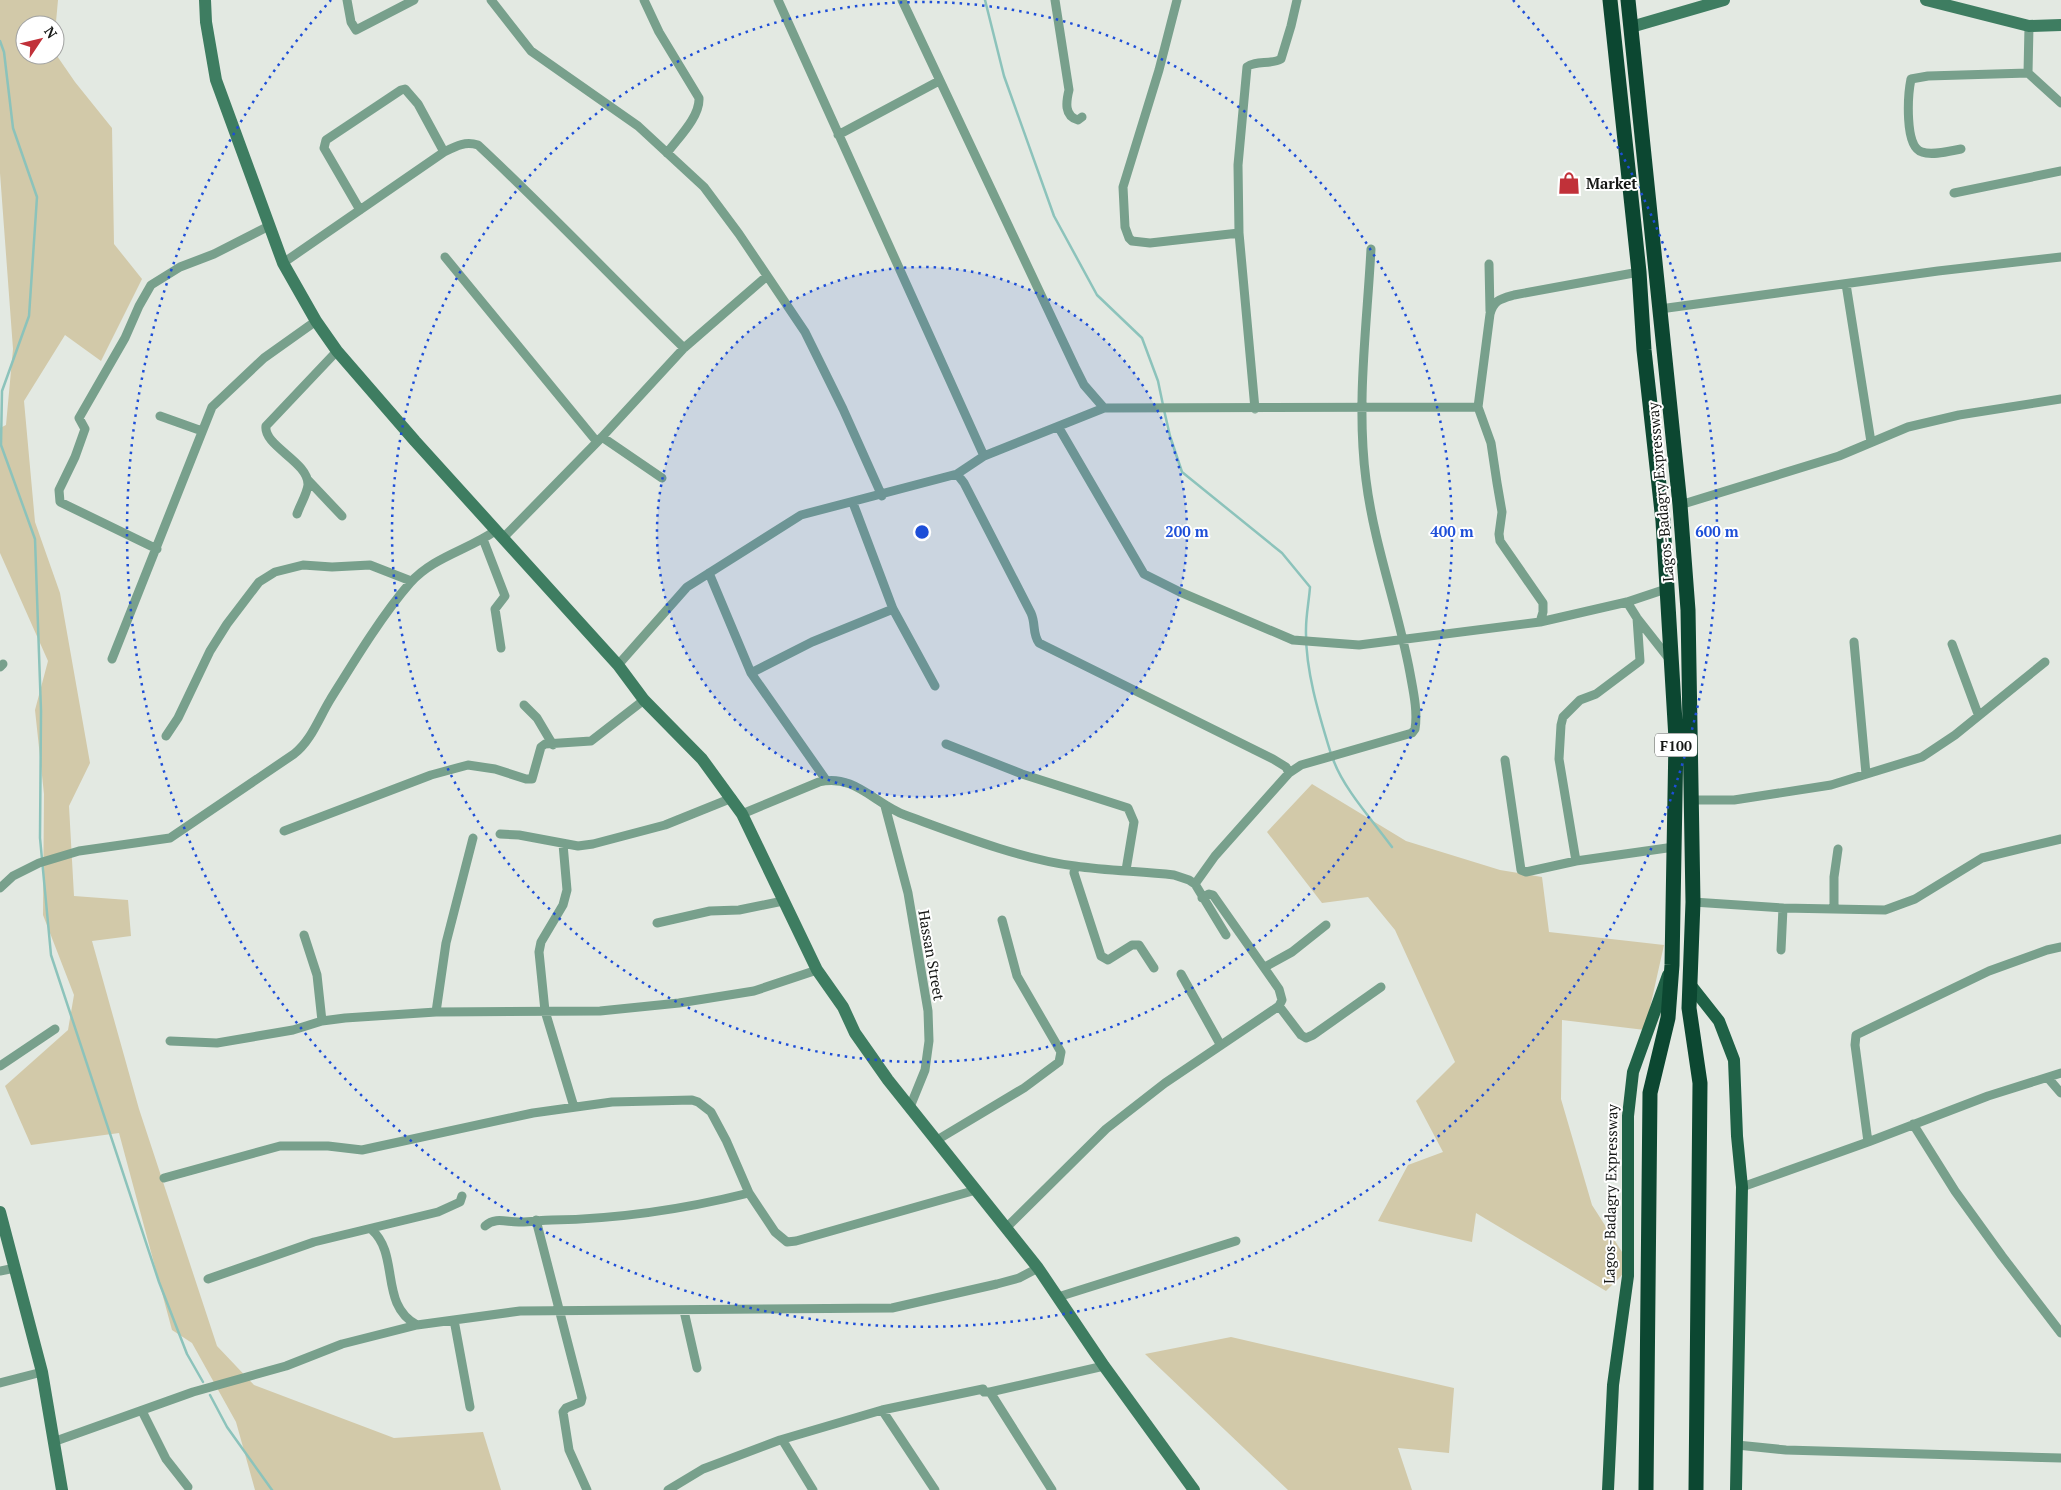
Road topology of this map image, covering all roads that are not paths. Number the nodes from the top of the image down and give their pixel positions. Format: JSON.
{"nodes":[{"id":1,"x":205,"y":0,"type":"edge"},
{"id":2,"x":347,"y":0,"type":"edge"},
{"id":3,"x":414,"y":0,"type":"edge"},
{"id":4,"x":492,"y":0,"type":"edge"},
{"id":5,"x":644,"y":0,"type":"edge"},
{"id":6,"x":778,"y":0,"type":"edge"},
{"id":7,"x":902,"y":0,"type":"edge"},
{"id":8,"x":1055,"y":0,"type":"edge"},
{"id":9,"x":1177,"y":0,"type":"edge"},
{"id":10,"x":1297,"y":0,"type":"edge"},
{"id":11,"x":1610,"y":0,"type":"edge"},
{"id":12,"x":1628,"y":0,"type":"edge"},
{"id":13,"x":1724,"y":0,"type":"edge"},
{"id":14,"x":1926,"y":0,"type":"edge"},
{"id":15,"x":2061,"y":25,"type":"edge"},
{"id":16,"x":2029,"y":26,"type":"junction"},
{"id":17,"x":1631,"y":28,"type":"junction"},
{"id":18,"x":2028,"y":73,"type":"junction"},
{"id":19,"x":939,"y":81,"type":"junction"},
{"id":20,"x":2061,"y":103,"type":"edge"},
{"id":21,"x":1082,"y":117,"type":"dead end"},
{"id":22,"x":838,"y":135,"type":"junction"},
{"id":23,"x":1961,"y":149,"type":"dead end"},
{"id":24,"x":444,"y":152,"type":"junction"},
{"id":25,"x":667,"y":153,"type":"junction"},
{"id":26,"x":2061,"y":171,"type":"edge"},
{"id":27,"x":1954,"y":193,"type":"dead end"},
{"id":28,"x":360,"y":210,"type":"junction"},
{"id":29,"x":269,"y":226,"type":"junction"},
{"id":30,"x":1238,"y":233,"type":"junction"},
{"id":31,"x":1371,"y":249,"type":"dead end"},
{"id":32,"x":444,"y":257,"type":"dead end"},
{"id":33,"x":2061,"y":257,"type":"edge"},
{"id":34,"x":283,"y":263,"type":"junction"},
{"id":35,"x":1489,"y":264,"type":"dead end"},
{"id":36,"x":1639,"y":272,"type":"junction"},
{"id":37,"x":767,"y":276,"type":"junction"},
{"id":38,"x":1846,"y":284,"type":"junction"},
{"id":39,"x":1660,"y":309,"type":"junction"},
{"id":40,"x":1490,"y":314,"type":"junction"},
{"id":41,"x":316,"y":321,"type":"junction"},
{"id":42,"x":1664,"y":344,"type":"junction"},
{"id":43,"x":684,"y":348,"type":"junction"},
{"id":44,"x":1644,"y":350,"type":"junction"},
{"id":45,"x":337,"y":351,"type":"junction"},
{"id":46,"x":2061,"y":399,"type":"edge"},
{"id":47,"x":1478,"y":407,"type":"junction"},
{"id":48,"x":1104,"y":408,"type":"junction"},
{"id":49,"x":1360,"y":408,"type":"junction"},
{"id":50,"x":1255,"y":409,"type":"junction"},
{"id":51,"x":160,"y":416,"type":"dead end"},
{"id":52,"x":1059,"y":428,"type":"junction"},
{"id":53,"x":202,"y":430,"type":"junction"},
{"id":54,"x":600,"y":439,"type":"junction"},
{"id":55,"x":1871,"y":442,"type":"junction"},
{"id":56,"x":984,"y":456,"type":"junction"},
{"id":57,"x":957,"y":474,"type":"junction"},
{"id":58,"x":662,"y":478,"type":"dead end"},
{"id":59,"x":308,"y":480,"type":"junction"},
{"id":60,"x":882,"y":496,"type":"junction"},
{"id":61,"x":853,"y":503,"type":"junction"},
{"id":62,"x":1680,"y":505,"type":"junction"},
{"id":63,"x":296,"y":514,"type":"dead end"},
{"id":64,"x":342,"y":516,"type":"dead end"},
{"id":65,"x":499,"y":535,"type":"junction"},
{"id":66,"x":483,"y":539,"type":"junction"},
{"id":67,"x":156,"y":549,"type":"junction"},
{"id":68,"x":709,"y":573,"type":"junction"},
{"id":69,"x":411,"y":581,"type":"junction"},
{"id":70,"x":1666,"y":589,"type":"junction"},
{"id":71,"x":1628,"y":602,"type":"junction"},
{"id":72,"x":893,"y":609,"type":"junction"},
{"id":73,"x":1636,"y":618,"type":"junction"},
{"id":74,"x":1540,"y":622,"type":"junction"},
{"id":75,"x":1404,"y":640,"type":"junction"},
{"id":76,"x":1854,"y":642,"type":"dead end"},
{"id":77,"x":1952,"y":644,"type":"dead end"},
{"id":78,"x":501,"y":648,"type":"dead end"},
{"id":79,"x":112,"y":659,"type":"dead end"},
{"id":80,"x":1672,"y":662,"type":"junction"},
{"id":81,"x":2044,"y":662,"type":"dead end"},
{"id":82,"x":618,"y":665,"type":"junction"},
{"id":83,"x":751,"y":673,"type":"junction"},
{"id":84,"x":935,"y":686,"type":"dead end"},
{"id":85,"x":644,"y":700,"type":"junction"},
{"id":86,"x":524,"y":705,"type":"dead end"},
{"id":87,"x":1978,"y":714,"type":"junction"},
{"id":88,"x":166,"y":736,"type":"dead end"},
{"id":89,"x":946,"y":744,"type":"dead end"},
{"id":90,"x":553,"y":745,"type":"junction"},
{"id":91,"x":1505,"y":760,"type":"dead end"},
{"id":92,"x":1288,"y":772,"type":"junction"},
{"id":93,"x":1866,"y":774,"type":"junction"},
{"id":94,"x":826,"y":780,"type":"junction"},
{"id":95,"x":732,"y":798,"type":"junction"},
{"id":96,"x":1692,"y":800,"type":"junction"},
{"id":97,"x":885,"y":806,"type":"junction"},
{"id":98,"x":742,"y":814,"type":"junction"},
{"id":99,"x":284,"y":831,"type":"dead end"},
{"id":100,"x":500,"y":834,"type":"dead end"},
{"id":101,"x":473,"y":838,"type":"dead end"},
{"id":102,"x":2061,"y":839,"type":"edge"},
{"id":103,"x":563,"y":844,"type":"junction"},
{"id":104,"x":1674,"y":847,"type":"junction"},
{"id":105,"x":1838,"y":850,"type":"dead end"},
{"id":106,"x":1576,"y":861,"type":"junction"},
{"id":107,"x":1075,"y":866,"type":"junction"},
{"id":108,"x":1126,"y":870,"type":"junction"},
{"id":109,"x":1195,"y":884,"type":"junction"},
{"id":110,"x":0,"y":888,"type":"edge"},
{"id":111,"x":1202,"y":898,"type":"junction"},
{"id":112,"x":783,"y":901,"type":"junction"},
{"id":113,"x":1692,"y":902,"type":"junction"},
{"id":114,"x":1783,"y":908,"type":"junction"},
{"id":115,"x":1834,"y":909,"type":"junction"},
{"id":116,"x":1002,"y":920,"type":"dead end"},
{"id":117,"x":657,"y":923,"type":"dead end"},
{"id":118,"x":1326,"y":925,"type":"dead end"},
{"id":119,"x":304,"y":935,"type":"dead end"},
{"id":120,"x":1226,"y":935,"type":"dead end"},
{"id":121,"x":2061,"y":947,"type":"edge"},
{"id":122,"x":1781,"y":950,"type":"dead end"},
{"id":123,"x":1672,"y":966,"type":"junction"},
{"id":124,"x":1265,"y":967,"type":"junction"},
{"id":125,"x":1154,"y":968,"type":"dead end"},
{"id":126,"x":817,"y":970,"type":"junction"},
{"id":127,"x":1181,"y":974,"type":"dead end"},
{"id":128,"x":1689,"y":983,"type":"junction"},
{"id":129,"x":1381,"y":987,"type":"dead end"},
{"id":130,"x":1278,"y":1006,"type":"junction"},
{"id":131,"x":545,"y":1011,"type":"junction"},
{"id":132,"x":436,"y":1012,"type":"junction"},
{"id":133,"x":322,"y":1021,"type":"junction"},
{"id":134,"x":56,"y":1029,"type":"dead end"},
{"id":135,"x":170,"y":1042,"type":"dead end"},
{"id":136,"x":1220,"y":1044,"type":"junction"},
{"id":137,"x":0,"y":1066,"type":"edge"},
{"id":138,"x":2061,"y":1073,"type":"edge"},
{"id":139,"x":2048,"y":1078,"type":"junction"},
{"id":140,"x":2061,"y":1093,"type":"edge"},
{"id":141,"x":574,"y":1107,"type":"junction"},
{"id":142,"x":910,"y":1107,"type":"junction"},
{"id":143,"x":1912,"y":1124,"type":"junction"},
{"id":144,"x":938,"y":1140,"type":"junction"},
{"id":145,"x":1868,"y":1142,"type":"junction"},
{"id":146,"x":164,"y":1178,"type":"dead end"},
{"id":147,"x":1742,"y":1186,"type":"junction"},
{"id":148,"x":976,"y":1190,"type":"junction"},
{"id":149,"x":749,"y":1193,"type":"junction"},
{"id":150,"x":462,"y":1196,"type":"dead end"},
{"id":151,"x":0,"y":1212,"type":"edge"},
{"id":152,"x":536,"y":1220,"type":"junction"},
{"id":153,"x":485,"y":1226,"type":"dead end"},
{"id":154,"x":1006,"y":1228,"type":"junction"},
{"id":155,"x":372,"y":1230,"type":"junction"},
{"id":156,"x":1236,"y":1241,"type":"dead end"},
{"id":157,"x":15,"y":1268,"type":"junction"},
{"id":158,"x":1038,"y":1268,"type":"junction"},
{"id":159,"x":0,"y":1271,"type":"edge"},
{"id":160,"x":208,"y":1279,"type":"dead end"},
{"id":161,"x":1058,"y":1297,"type":"junction"},
{"id":162,"x":684,"y":1311,"type":"junction"},
{"id":163,"x":559,"y":1312,"type":"junction"},
{"id":164,"x":454,"y":1320,"type":"junction"},
{"id":165,"x":417,"y":1325,"type":"junction"},
{"id":166,"x":2061,"y":1333,"type":"edge"},
{"id":167,"x":1104,"y":1366,"type":"junction"},
{"id":168,"x":697,"y":1368,"type":"dead end"},
{"id":169,"x":42,"y":1372,"type":"junction"},
{"id":170,"x":0,"y":1383,"type":"edge"},
{"id":171,"x":990,"y":1392,"type":"junction"},
{"id":172,"x":470,"y":1407,"type":"dead end"},
{"id":173,"x":882,"y":1410,"type":"junction"},
{"id":174,"x":142,"y":1411,"type":"junction"},
{"id":175,"x":783,"y":1441,"type":"junction"},
{"id":176,"x":53,"y":1442,"type":"junction"},
{"id":177,"x":1737,"y":1445,"type":"junction"},
{"id":178,"x":2061,"y":1458,"type":"edge"},
{"id":179,"x":188,"y":1487,"type":"dead end"},
{"id":180,"x":62,"y":1490,"type":"edge"},
{"id":181,"x":587,"y":1490,"type":"edge"},
{"id":182,"x":668,"y":1490,"type":"edge"},
{"id":183,"x":813,"y":1490,"type":"edge"},
{"id":184,"x":935,"y":1490,"type":"edge"},
{"id":185,"x":1052,"y":1490,"type":"edge"},
{"id":186,"x":1194,"y":1490,"type":"edge"},
{"id":187,"x":1608,"y":1490,"type":"edge"},
{"id":188,"x":1646,"y":1490,"type":"edge"},
{"id":189,"x":1696,"y":1490,"type":"edge"},
{"id":190,"x":1736,"y":1490,"type":"edge"}],
"edges":[{"from":1,"to":29,"type":"street"},
{"from":2,"to":3,"type":"street"},
{"from":4,"to":25,"type":"street"},
{"from":5,"to":25,"type":"street"},
{"from":6,"to":22,"type":"street"},
{"from":7,"to":19,"type":"street"},
{"from":8,"to":21,"type":"street"},
{"from":9,"to":30,"type":"street"},
{"from":10,"to":30,"type":"street"},
{"from":11,"to":36,"type":"highway","name":"Lagos-Badagry Expressway","number":"F100"},
{"from":12,"to":17,"type":"highway","name":"Lagos-Badagry Expressway","number":"F100"},
{"from":13,"to":17,"type":"street"},
{"from":14,"to":16,"type":"street"},
{"from":15,"to":16,"type":"street"},
{"from":16,"to":18,"type":"street"},
{"from":17,"to":39,"type":"highway","name":"Lagos-Badagry Expressway","number":"F100"},
{"from":18,"to":20,"type":"street"},
{"from":18,"to":23,"type":"street"},
{"from":19,"to":22,"type":"street"},
{"from":19,"to":48,"type":"street"},
{"from":22,"to":56,"type":"street"},
{"from":24,"to":28,"type":"street"},
{"from":24,"to":28,"type":"street"},
{"from":24,"to":43,"type":"street"},
{"from":25,"to":37,"type":"street"},
{"from":26,"to":27,"type":"street"},
{"from":28,"to":34,"type":"street"},
{"from":29,"to":34,"type":"street"},
{"from":29,"to":67,"type":"street"},
{"from":30,"to":50,"type":"street"},
{"from":31,"to":49,"type":"street"},
{"from":32,"to":54,"type":"street"},
{"from":33,"to":38,"type":"street"},
{"from":34,"to":41,"type":"street"},
{"from":35,"to":40,"type":"street"},
{"from":36,"to":40,"type":"street"},
{"from":36,"to":44,"type":"highway","name":"Lagos-Badagry Expressway","number":"F100"},
{"from":37,"to":43,"type":"street"},
{"from":37,"to":60,"type":"street"},
{"from":38,"to":39,"type":"street"},
{"from":38,"to":55,"type":"street"},
{"from":39,"to":42,"type":"highway","name":"Lagos-Badagry Expressway","number":"F100"},
{"from":40,"to":47,"type":"street"},
{"from":41,"to":45,"type":"street"},
{"from":41,"to":53,"type":"street"},
{"from":42,"to":44,"type":"highway"},
{"from":42,"to":62,"type":"highway","name":"Lagos-Badagry Expressway","number":"F100"},
{"from":43,"to":54,"type":"street"},
{"from":44,"to":70,"type":"highway","name":"Lagos-Badagry Expressway","number":"F100"},
{"from":45,"to":59,"type":"street"},
{"from":45,"to":65,"type":"street"},
{"from":46,"to":55,"type":"street"},
{"from":47,"to":49,"type":"street"},
{"from":47,"to":74,"type":"street"},
{"from":48,"to":50,"type":"street"},
{"from":48,"to":52,"type":"street"},
{"from":49,"to":50,"type":"street"},
{"from":49,"to":75,"type":"street"},
{"from":51,"to":53,"type":"street"},
{"from":52,"to":56,"type":"street"},
{"from":52,"to":75,"type":"street"},
{"from":53,"to":67,"type":"street"},
{"from":54,"to":58,"type":"street"},
{"from":54,"to":65,"type":"street"},
{"from":55,"to":62,"type":"street"},
{"from":56,"to":57,"type":"street"},
{"from":57,"to":60,"type":"street"},
{"from":57,"to":92,"type":"street"},
{"from":59,"to":63,"type":"street"},
{"from":59,"to":64,"type":"street"},
{"from":60,"to":61,"type":"street"},
{"from":61,"to":68,"type":"street"},
{"from":61,"to":72,"type":"street"},
{"from":62,"to":96,"type":"highway","name":"Lagos-Badagry Expressway","number":"F100"},
{"from":65,"to":66,"type":"street"},
{"from":65,"to":82,"type":"street"},
{"from":66,"to":69,"type":"street"},
{"from":66,"to":78,"type":"street"},
{"from":67,"to":79,"type":"street"},
{"from":68,"to":82,"type":"street"},
{"from":68,"to":83,"type":"street"},
{"from":69,"to":88,"type":"street"},
{"from":69,"to":110,"type":"street"},
{"from":70,"to":71,"type":"street"},
{"from":70,"to":80,"type":"highway","name":"Lagos-Badagry Expressway","number":"F100"},
{"from":71,"to":73,"type":"street"},
{"from":71,"to":74,"type":"street"},
{"from":72,"to":83,"type":"street"},
{"from":72,"to":84,"type":"street"},
{"from":73,"to":80,"type":"street"},
{"from":73,"to":106,"type":"street"},
{"from":74,"to":75,"type":"street"},
{"from":75,"to":92,"type":"street"},
{"from":76,"to":93,"type":"street"},
{"from":77,"to":87,"type":"street"},
{"from":80,"to":104,"type":"highway","name":"Lagos-Badagry Expressway","number":"F100"},
{"from":81,"to":87,"type":"street"},
{"from":82,"to":85,"type":"street"},
{"from":83,"to":94,"type":"street"},
{"from":85,"to":90,"type":"street"},
{"from":85,"to":95,"type":"street"},
{"from":86,"to":90,"type":"street"},
{"from":87,"to":93,"type":"street"},
{"from":89,"to":108,"type":"street"},
{"from":90,"to":99,"type":"street"},
{"from":91,"to":106,"type":"street"},
{"from":92,"to":109,"type":"street"},
{"from":93,"to":96,"type":"street"},
{"from":94,"to":97,"type":"street"},
{"from":94,"to":98,"type":"street"},
{"from":95,"to":98,"type":"street"},
{"from":95,"to":103,"type":"street"},
{"from":96,"to":113,"type":"highway","name":"Lagos-Badagry Expressway","number":"F100"},
{"from":97,"to":107,"type":"street"},
{"from":97,"to":142,"type":"street","name":"Hassan Street"},
{"from":98,"to":112,"type":"street"},
{"from":100,"to":103,"type":"street"},
{"from":101,"to":132,"type":"street"},
{"from":102,"to":115,"type":"street"},
{"from":103,"to":131,"type":"street"},
{"from":104,"to":106,"type":"street"},
{"from":104,"to":123,"type":"highway","name":"Lagos-Badagry Expressway","number":"F100"},
{"from":105,"to":115,"type":"street"},
{"from":107,"to":108,"type":"street"},
{"from":107,"to":125,"type":"street"},
{"from":108,"to":109,"type":"street"},
{"from":109,"to":111,"type":"street"},
{"from":111,"to":120,"type":"street"},
{"from":111,"to":124,"type":"street"},
{"from":112,"to":117,"type":"street"},
{"from":112,"to":126,"type":"street"},
{"from":113,"to":114,"type":"street"},
{"from":113,"to":128,"type":"highway","name":"Lagos-Badagry Expressway","number":"F100"},
{"from":114,"to":115,"type":"street"},
{"from":114,"to":122,"type":"street"},
{"from":116,"to":144,"type":"street"},
{"from":118,"to":124,"type":"street"},
{"from":119,"to":133,"type":"street"},
{"from":121,"to":145,"type":"street"},
{"from":123,"to":187,"type":"main road","name":"Lagos-Badagry Expressway"},
{"from":123,"to":188,"type":"highway","name":"Lagos-Badagry Expressway","number":"F100"},
{"from":124,"to":130,"type":"street"},
{"from":126,"to":131,"type":"street"},
{"from":126,"to":142,"type":"street"},
{"from":127,"to":136,"type":"street"},
{"from":128,"to":147,"type":"main road"},
{"from":128,"to":189,"type":"highway","name":"Lagos-Badagry Expressway","number":"F100"},
{"from":129,"to":130,"type":"street"},
{"from":130,"to":136,"type":"street"},
{"from":131,"to":132,"type":"street"},
{"from":131,"to":141,"type":"street"},
{"from":132,"to":133,"type":"street"},
{"from":133,"to":135,"type":"street"},
{"from":134,"to":137,"type":"street"},
{"from":136,"to":154,"type":"street"},
{"from":138,"to":139,"type":"street"},
{"from":139,"to":140,"type":"street"},
{"from":139,"to":143,"type":"street"},
{"from":141,"to":146,"type":"street"},
{"from":141,"to":149,"type":"street"},
{"from":142,"to":144,"type":"street"},
{"from":143,"to":145,"type":"street"},
{"from":143,"to":166,"type":"street"},
{"from":144,"to":148,"type":"street"},
{"from":145,"to":147,"type":"street"},
{"from":147,"to":177,"type":"main road"},
{"from":148,"to":149,"type":"street"},
{"from":148,"to":154,"type":"street"},
{"from":149,"to":152,"type":"street"},
{"from":150,"to":155,"type":"street"},
{"from":151,"to":157,"type":"street"},
{"from":152,"to":153,"type":"street"},
{"from":152,"to":163,"type":"street"},
{"from":154,"to":158,"type":"street"},
{"from":155,"to":160,"type":"street"},
{"from":155,"to":165,"type":"street"},
{"from":156,"to":161,"type":"street"},
{"from":157,"to":159,"type":"street"},
{"from":157,"to":169,"type":"street"},
{"from":158,"to":161,"type":"street"},
{"from":158,"to":162,"type":"street"},
{"from":161,"to":167,"type":"street"},
{"from":162,"to":163,"type":"street"},
{"from":162,"to":168,"type":"street"},
{"from":163,"to":164,"type":"street"},
{"from":163,"to":181,"type":"street"},
{"from":164,"to":165,"type":"street"},
{"from":164,"to":172,"type":"street"},
{"from":165,"to":174,"type":"street"},
{"from":167,"to":171,"type":"street"},
{"from":167,"to":186,"type":"street"},
{"from":169,"to":170,"type":"street"},
{"from":169,"to":176,"type":"street"},
{"from":171,"to":173,"type":"street"},
{"from":171,"to":185,"type":"street"},
{"from":173,"to":175,"type":"street"},
{"from":173,"to":184,"type":"street"},
{"from":174,"to":176,"type":"street"},
{"from":174,"to":179,"type":"street"},
{"from":175,"to":182,"type":"street"},
{"from":175,"to":183,"type":"street"},
{"from":176,"to":180,"type":"street"},
{"from":177,"to":178,"type":"street"},
{"from":177,"to":190,"type":"main road"}]}
